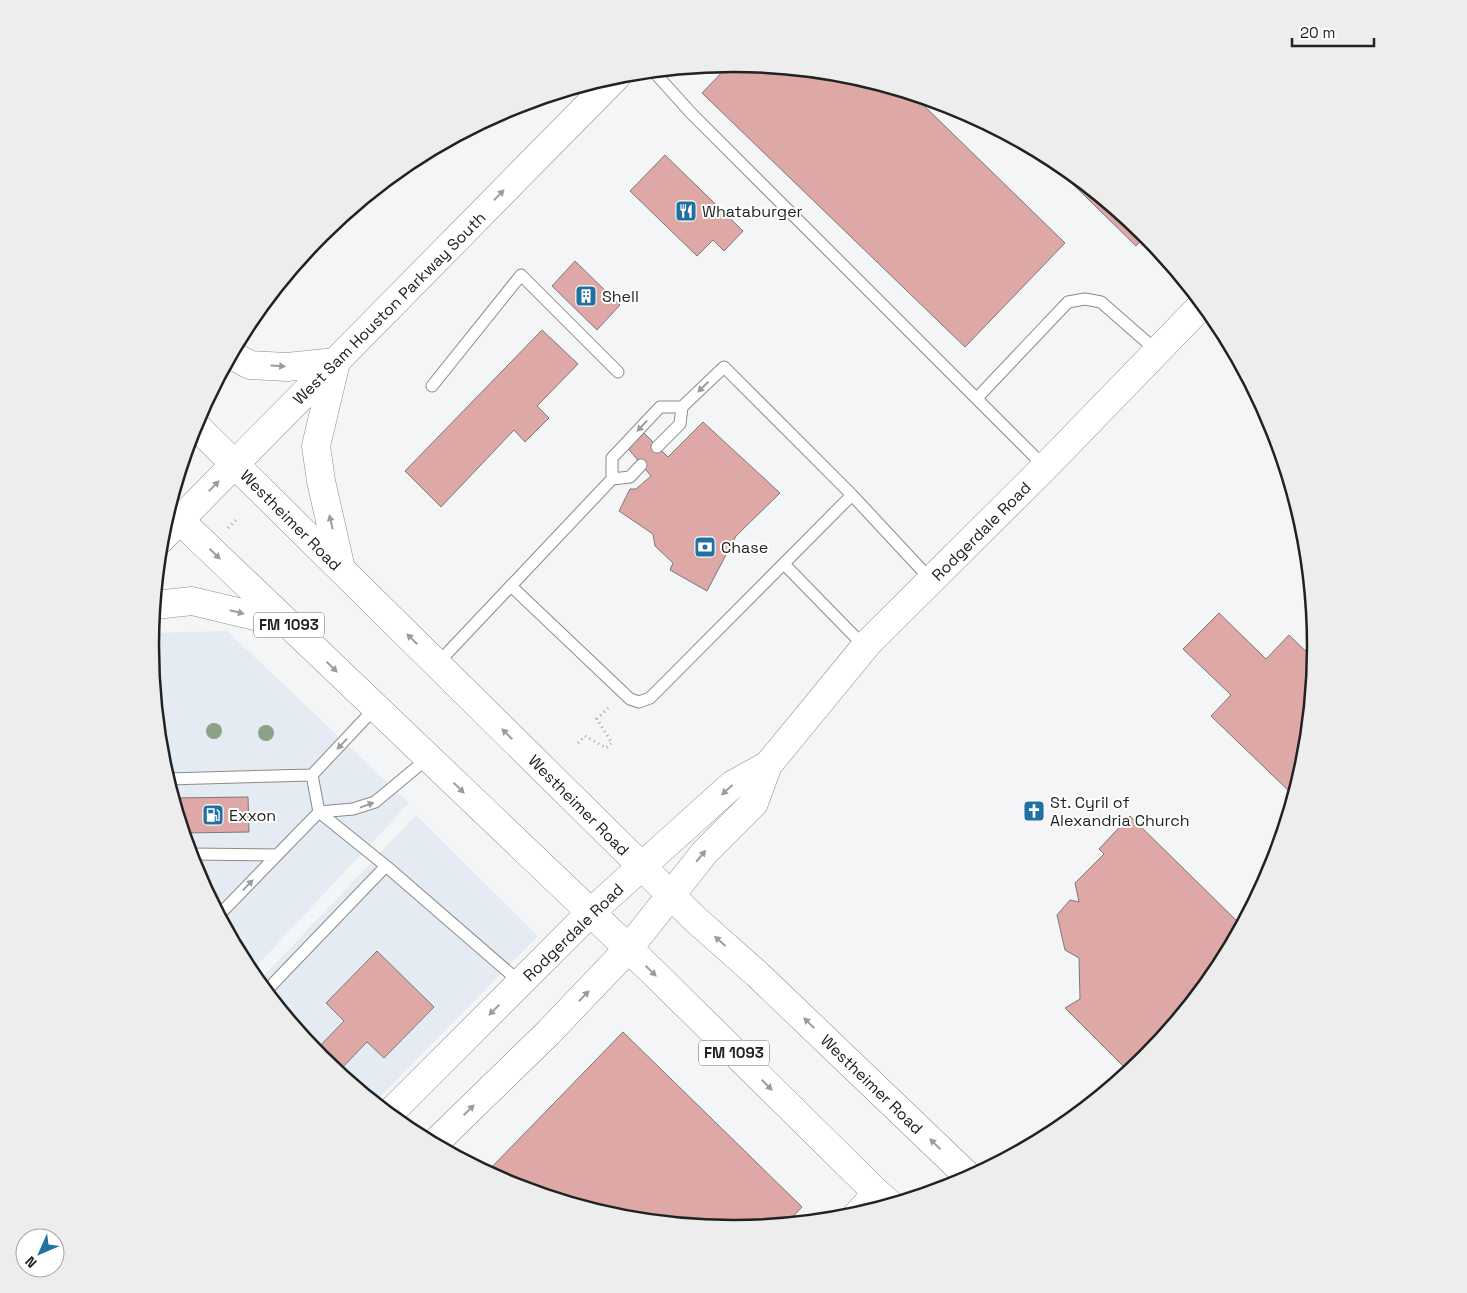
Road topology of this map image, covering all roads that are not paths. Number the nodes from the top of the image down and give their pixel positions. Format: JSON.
{"nodes":[{"id":1,"x":659,"y":77,"type":"edge"},
{"id":2,"x":606,"y":88,"type":"edge"},
{"id":3,"x":1198,"y":309,"type":"edge"},
{"id":4,"x":1157,"y":351,"type":"junction"},
{"id":5,"x":237,"y":358,"type":"edge"},
{"id":6,"x":336,"y":362,"type":"junction"},
{"id":7,"x":618,"y":372,"type":"dead end"},
{"id":8,"x":432,"y":386,"type":"dead end"},
{"id":9,"x":977,"y":398,"type":"junction"},
{"id":10,"x":682,"y":407,"type":"junction"},
{"id":11,"x":201,"y":431,"type":"edge"},
{"id":12,"x":657,"y":447,"type":"dead end"},
{"id":13,"x":235,"y":464,"type":"junction"},
{"id":14,"x":641,"y":464,"type":"dead end"},
{"id":15,"x":1045,"y":467,"type":"junction"},
{"id":16,"x":612,"y":479,"type":"junction"},
{"id":17,"x":852,"y":495,"type":"junction"},
{"id":18,"x":174,"y":519,"type":"edge"},
{"id":19,"x":173,"y":526,"type":"edge"},
{"id":20,"x":784,"y":564,"type":"junction"},
{"id":21,"x":341,"y":570,"type":"junction"},
{"id":22,"x":932,"y":581,"type":"junction"},
{"id":23,"x":511,"y":586,"type":"junction"},
{"id":24,"x":161,"y":604,"type":"edge"},
{"id":25,"x":288,"y":624,"type":"junction"},
{"id":26,"x":864,"y":647,"type":"junction"},
{"id":27,"x":437,"y":664,"type":"junction"},
{"id":28,"x":375,"y":708,"type":"junction"},
{"id":29,"x":428,"y":758,"type":"junction"},
{"id":30,"x":768,"y":765,"type":"junction"},
{"id":31,"x":312,"y":775,"type":"junction"},
{"id":32,"x":175,"y":779,"type":"edge"},
{"id":33,"x":319,"y":812,"type":"junction"},
{"id":34,"x":199,"y":854,"type":"edge"},
{"id":35,"x":277,"y":854,"type":"junction"},
{"id":36,"x":386,"y":866,"type":"junction"},
{"id":37,"x":642,"y":867,"type":"junction"},
{"id":38,"x":670,"y":894,"type":"junction"},
{"id":39,"x":224,"y":910,"type":"edge"},
{"id":40,"x":590,"y":913,"type":"junction"},
{"id":41,"x":628,"y":949,"type":"junction"},
{"id":42,"x":520,"y":983,"type":"junction"},
{"id":43,"x":271,"y":986,"type":"edge"},
{"id":44,"x":394,"y":1109,"type":"edge"},
{"id":45,"x":439,"y":1139,"type":"edge"},
{"id":46,"x":964,"y":1172,"type":"edge"},
{"id":47,"x":884,"y":1199,"type":"edge"}],
"edges":[{"from":1,"to":9,"type":"lane"},
{"from":6,"to":2,"type":"main road","name":"West Sam Houston Parkway South","one_way":true},
{"from":3,"to":4,"type":"main road","name":"Rodgerdale Road"},
{"from":4,"to":9,"type":"lane"},
{"from":4,"to":15,"type":"main road","name":"Rodgerdale Road"},
{"from":5,"to":6,"type":"main road","one_way":true},
{"from":6,"to":13,"type":"main road","name":"West Sam Houston Parkway South"},
{"from":21,"to":6,"type":"main road","one_way":true},
{"from":7,"to":8,"type":"lane"},
{"from":9,"to":15,"type":"lane"},
{"from":10,"to":12,"type":"lane"},
{"from":10,"to":16,"type":"lane","one_way":true},
{"from":17,"to":10,"type":"lane","one_way":true},
{"from":11,"to":13,"type":"main road","name":"Westheimer Road"},
{"from":18,"to":13,"type":"main road","name":"West Sam Houston Parkway South","one_way":true},
{"from":13,"to":21,"type":"main road","name":"Westheimer Road"},
{"from":14,"to":16,"type":"lane"},
{"from":15,"to":22,"type":"main road","name":"Rodgerdale Road"},
{"from":16,"to":23,"type":"lane"},
{"from":17,"to":20,"type":"lane"},
{"from":17,"to":22,"type":"lane"},
{"from":19,"to":25,"type":"main road","number":"FM 1093","one_way":true},
{"from":20,"to":23,"type":"lane"},
{"from":20,"to":26,"type":"lane"},
{"from":27,"to":21,"type":"main road","name":"Westheimer Road","one_way":true},
{"from":22,"to":26,"type":"main road","name":"Rodgerdale Road"},
{"from":23,"to":27,"type":"lane"},
{"from":24,"to":25,"type":"main road","one_way":true},
{"from":25,"to":28,"type":"main road","number":"FM 1093","one_way":true},
{"from":26,"to":30,"type":"main road","name":"Rodgerdale Road"},
{"from":37,"to":27,"type":"main road","name":"Westheimer Road","one_way":true},
{"from":28,"to":29,"type":"main road","number":"FM 1093"},
{"from":28,"to":31,"type":"lane","one_way":true},
{"from":33,"to":29,"type":"lane","one_way":true},
{"from":29,"to":40,"type":"main road","number":"FM 1093","one_way":true},
{"from":30,"to":37,"type":"main road","name":"Rodgerdale Road","one_way":true},
{"from":38,"to":30,"type":"main road","name":"Rodgerdale Road","one_way":true},
{"from":31,"to":32,"type":"lane"},
{"from":31,"to":33,"type":"lane"},
{"from":33,"to":35,"type":"lane"},
{"from":33,"to":36,"type":"lane"},
{"from":34,"to":35,"type":"lane"},
{"from":39,"to":35,"type":"lane","one_way":true},
{"from":36,"to":42,"type":"lane"},
{"from":36,"to":43,"type":"lane"},
{"from":37,"to":38,"type":"main road","name":"Westheimer Road"},
{"from":37,"to":40,"type":"main road","name":"Rodgerdale Road"},
{"from":38,"to":41,"type":"main road","name":"Rodgerdale Road"},
{"from":46,"to":38,"type":"main road","name":"Westheimer Road","one_way":true},
{"from":40,"to":41,"type":"main road","number":"FM 1093"},
{"from":40,"to":42,"type":"main road","name":"Rodgerdale Road"},
{"from":45,"to":41,"type":"main road","name":"Rodgerdale Road","one_way":true},
{"from":41,"to":47,"type":"main road","number":"FM 1093","one_way":true},
{"from":42,"to":44,"type":"main road","name":"Rodgerdale Road","one_way":true}]}
